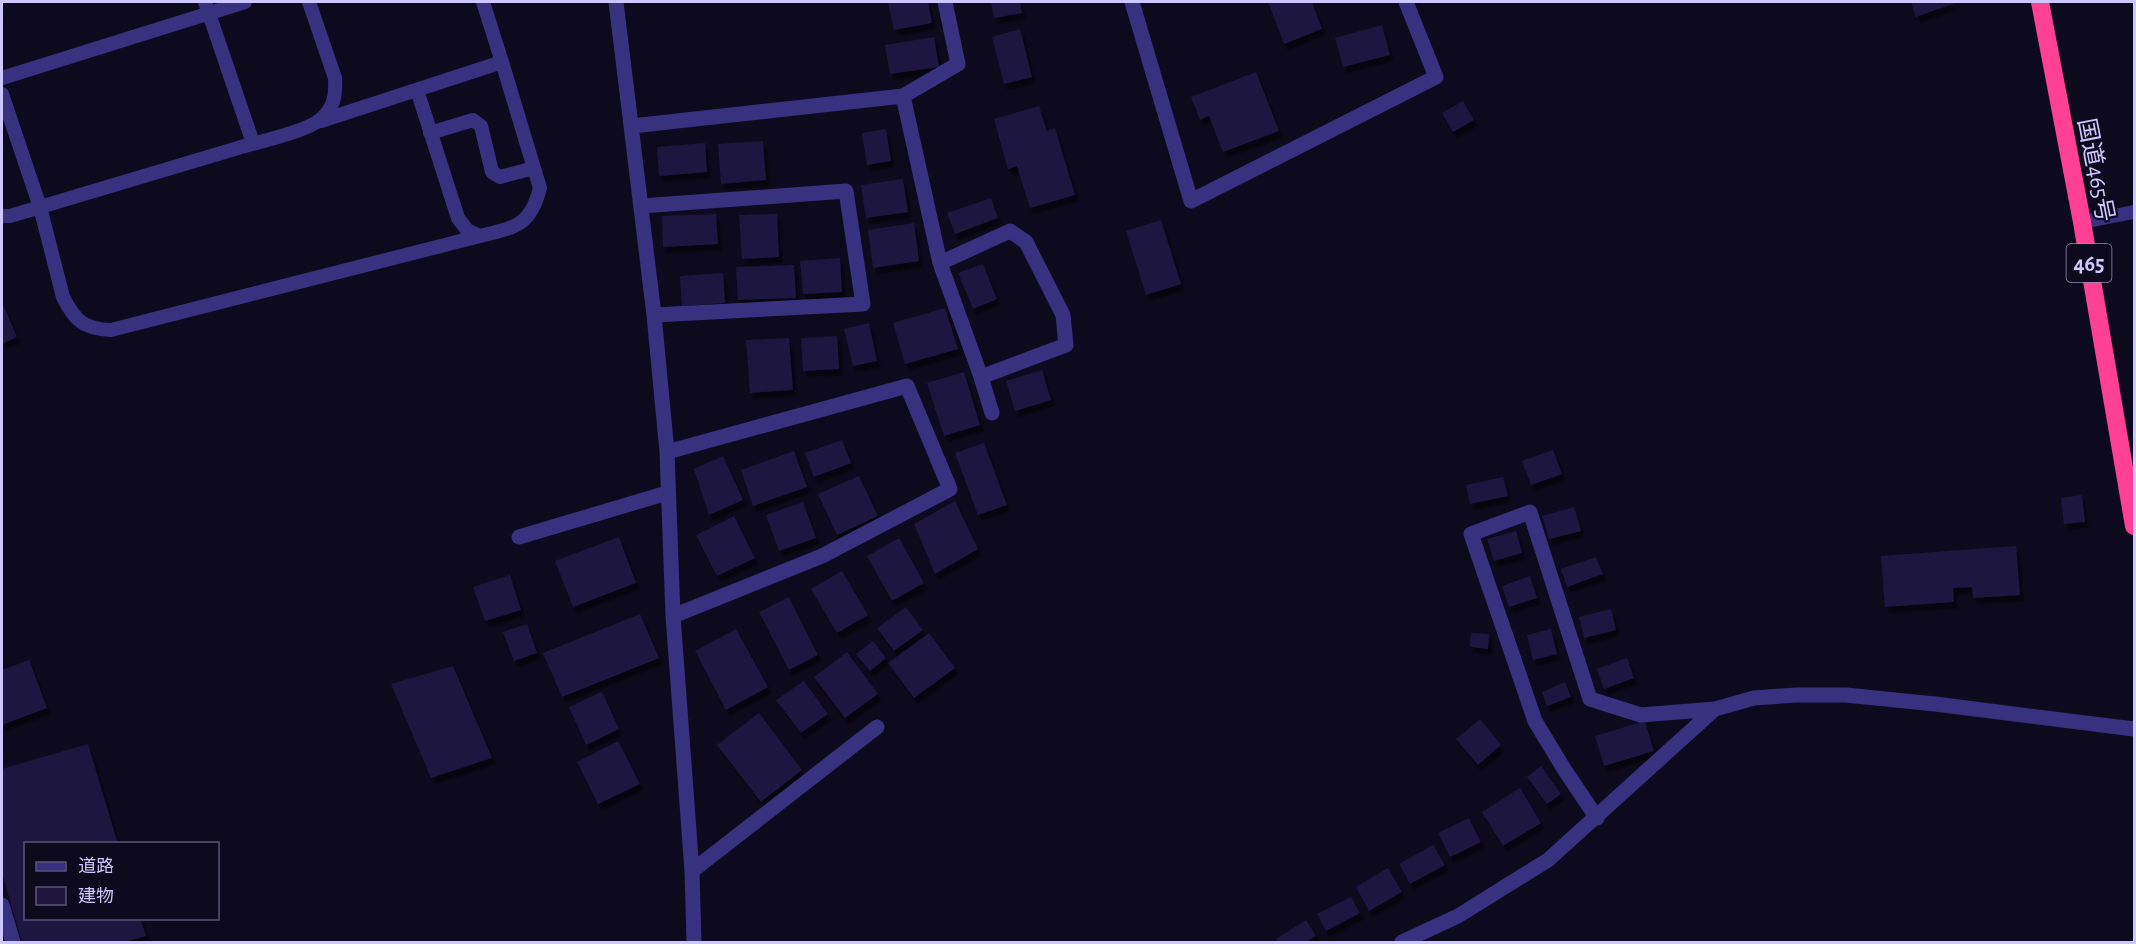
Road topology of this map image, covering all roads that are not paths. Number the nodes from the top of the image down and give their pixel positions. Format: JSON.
{"nodes":[{"id":1,"x":245,"y":2,"type":"edge"},
{"id":2,"x":309,"y":2,"type":"edge"},
{"id":3,"x":483,"y":2,"type":"edge"},
{"id":4,"x":616,"y":2,"type":"edge"},
{"id":5,"x":945,"y":2,"type":"edge"},
{"id":6,"x":1132,"y":2,"type":"edge"},
{"id":7,"x":1406,"y":2,"type":"edge"},
{"id":8,"x":2040,"y":2,"type":"edge"},
{"id":9,"x":207,"y":7,"type":"edge"},
{"id":10,"x":502,"y":62,"type":"junction"},
{"id":11,"x":2,"y":78,"type":"edge"},
{"id":12,"x":417,"y":90,"type":"junction"},
{"id":13,"x":2,"y":94,"type":"edge"},
{"id":14,"x":903,"y":96,"type":"junction"},
{"id":15,"x":319,"y":121,"type":"junction"},
{"id":16,"x":632,"y":126,"type":"junction"},
{"id":17,"x":430,"y":133,"type":"junction"},
{"id":18,"x":253,"y":143,"type":"junction"},
{"id":19,"x":534,"y":168,"type":"junction"},
{"id":20,"x":641,"y":206,"type":"junction"},
{"id":21,"x":40,"y":207,"type":"junction"},
{"id":22,"x":2134,"y":212,"type":"edge"},
{"id":23,"x":2,"y":216,"type":"edge"},
{"id":24,"x":2082,"y":222,"type":"junction"},
{"id":25,"x":480,"y":236,"type":"junction"},
{"id":26,"x":939,"y":263,"type":"junction"},
{"id":27,"x":654,"y":315,"type":"junction"},
{"id":28,"x":981,"y":377,"type":"junction"},
{"id":29,"x":992,"y":413,"type":"dead end"},
{"id":30,"x":667,"y":452,"type":"junction"},
{"id":31,"x":667,"y":493,"type":"junction"},
{"id":32,"x":2134,"y":526,"type":"edge"},
{"id":33,"x":519,"y":537,"type":"dead end"},
{"id":34,"x":674,"y":616,"type":"junction"},
{"id":35,"x":1715,"y":709,"type":"junction"},
{"id":36,"x":877,"y":727,"type":"dead end"},
{"id":37,"x":2134,"y":729,"type":"edge"},
{"id":38,"x":1596,"y":818,"type":"junction"},
{"id":39,"x":692,"y":871,"type":"junction"},
{"id":40,"x":2,"y":905,"type":"edge"},
{"id":41,"x":13,"y":942,"type":"edge"},
{"id":42,"x":694,"y":942,"type":"edge"},
{"id":43,"x":1402,"y":942,"type":"edge"}],
"edges":[{"from":1,"to":9,"type":"lane"},
{"from":2,"to":15,"type":"lane"},
{"from":3,"to":10,"type":"lane"},
{"from":4,"to":16,"type":"street"},
{"from":5,"to":14,"type":"street"},
{"from":6,"to":7,"type":"street"},
{"from":8,"to":24,"type":"highway","name":"国道465号","number":"465"},
{"from":9,"to":11,"type":"lane"},
{"from":9,"to":18,"type":"lane"},
{"from":10,"to":12,"type":"lane"},
{"from":10,"to":19,"type":"lane"},
{"from":12,"to":15,"type":"lane"},
{"from":12,"to":17,"type":"lane"},
{"from":13,"to":21,"type":"lane"},
{"from":14,"to":16,"type":"street"},
{"from":14,"to":26,"type":"street"},
{"from":15,"to":18,"type":"lane"},
{"from":16,"to":20,"type":"street"},
{"from":17,"to":19,"type":"lane"},
{"from":17,"to":25,"type":"lane"},
{"from":18,"to":21,"type":"lane"},
{"from":19,"to":25,"type":"lane"},
{"from":20,"to":27,"type":"street"},
{"from":20,"to":27,"type":"street"},
{"from":21,"to":23,"type":"lane"},
{"from":21,"to":25,"type":"lane"},
{"from":22,"to":24,"type":"lane"},
{"from":24,"to":32,"type":"highway","name":"国道465号","number":"465"},
{"from":26,"to":28,"type":"street"},
{"from":26,"to":28,"type":"street"},
{"from":27,"to":30,"type":"street"},
{"from":28,"to":29,"type":"street"},
{"from":30,"to":31,"type":"street"},
{"from":30,"to":34,"type":"street"},
{"from":31,"to":33,"type":"street"},
{"from":31,"to":34,"type":"street"},
{"from":34,"to":39,"type":"street"},
{"from":35,"to":37,"type":"street"},
{"from":35,"to":38,"type":"street"},
{"from":35,"to":38,"type":"street"},
{"from":36,"to":39,"type":"street"},
{"from":38,"to":43,"type":"street"},
{"from":39,"to":42,"type":"street"},
{"from":40,"to":41,"type":"street"}]}
